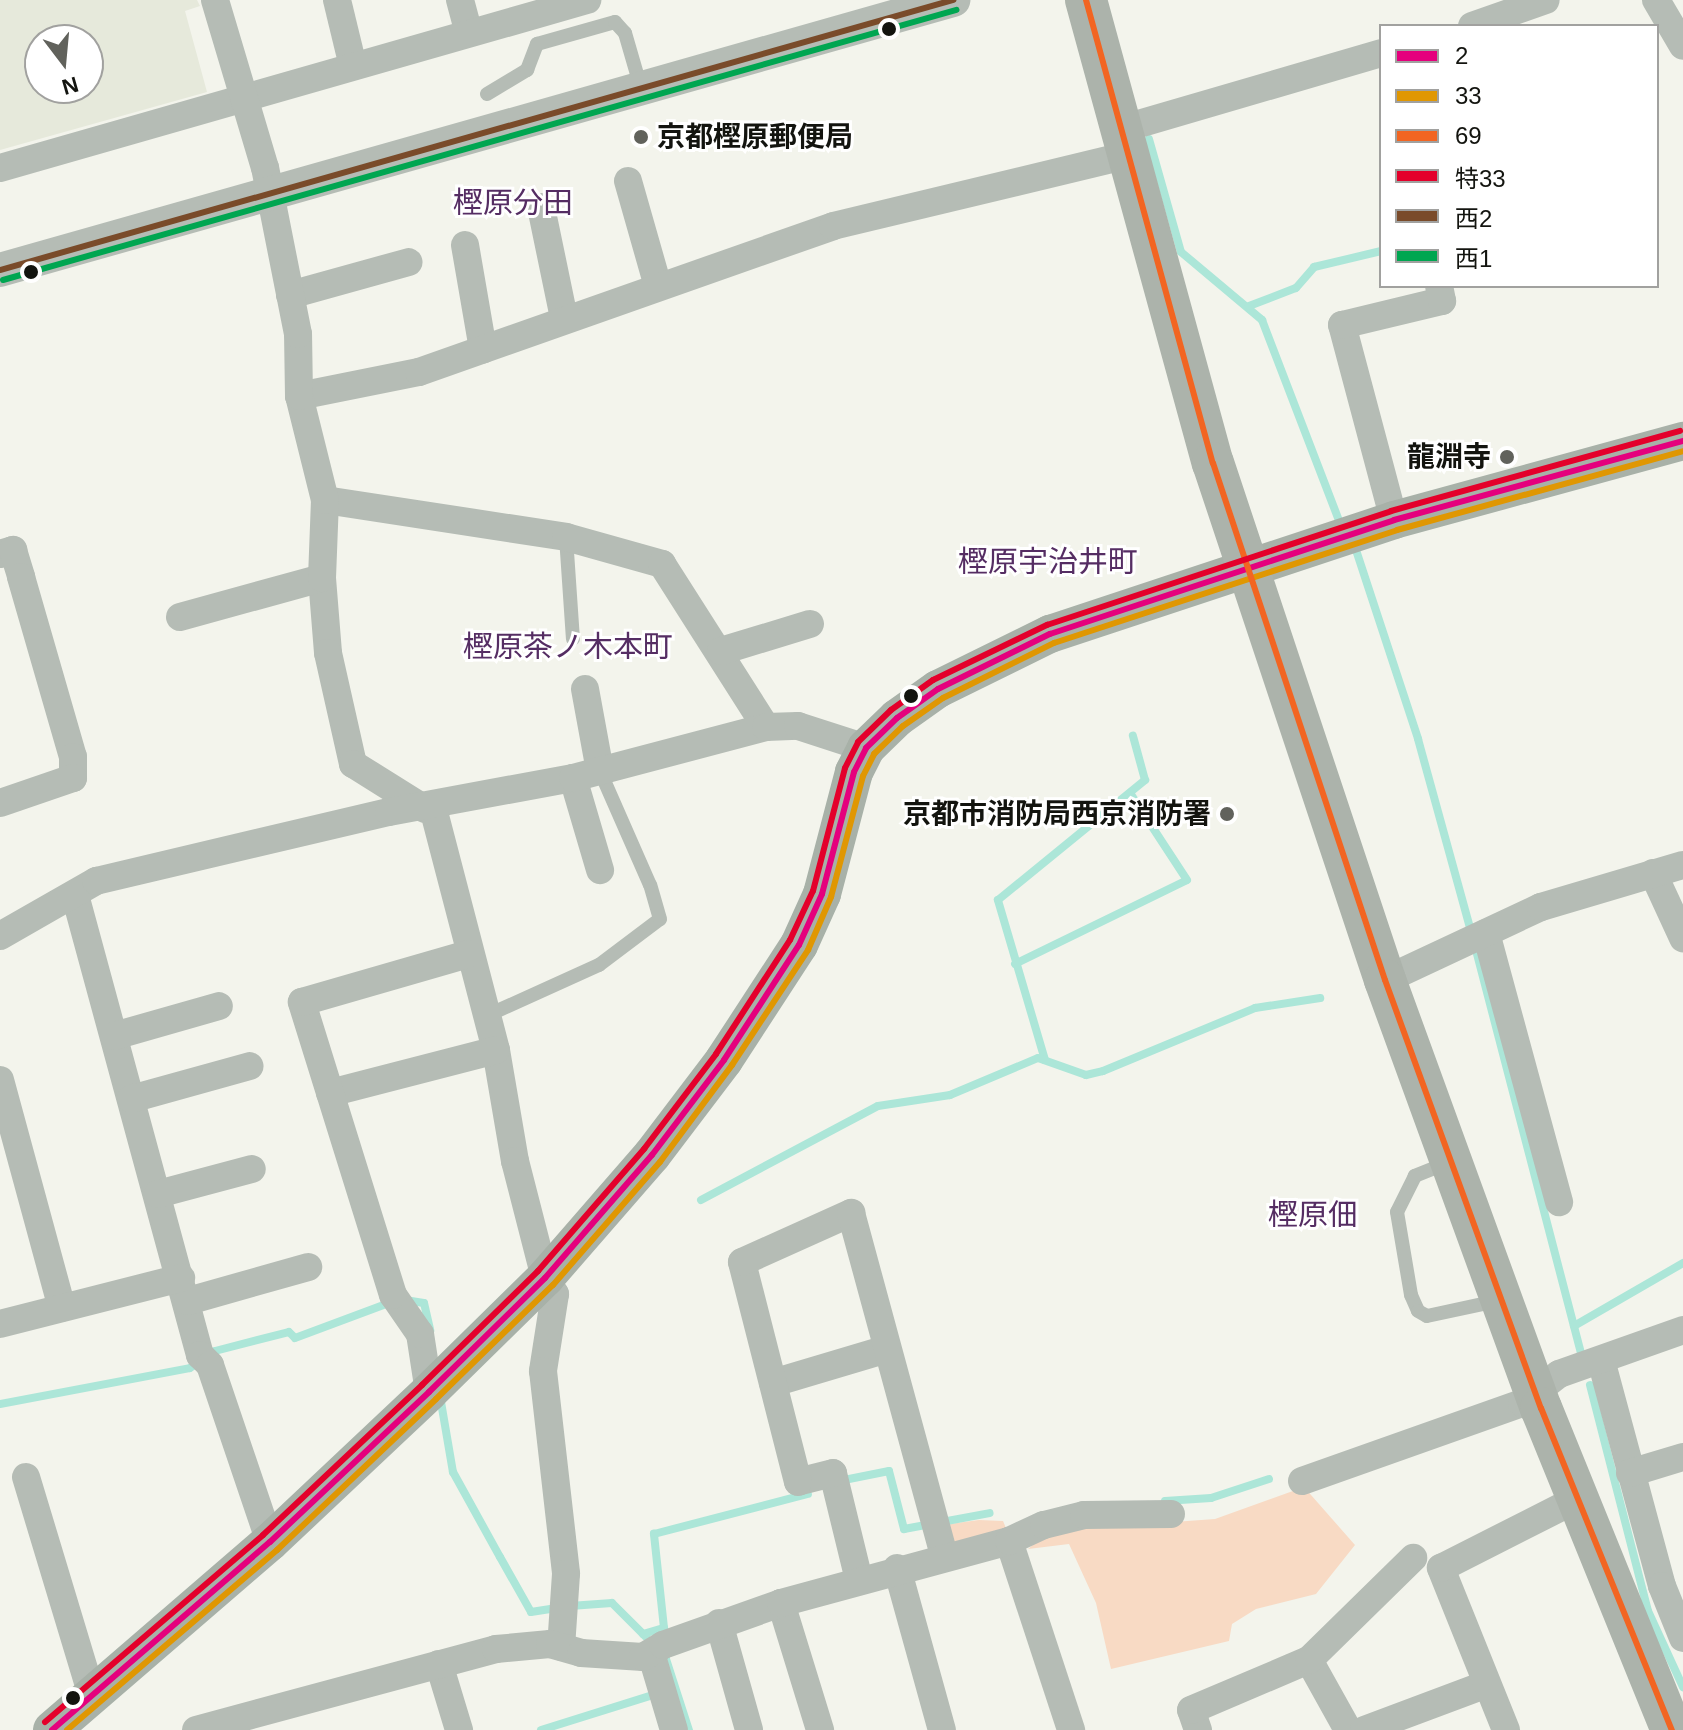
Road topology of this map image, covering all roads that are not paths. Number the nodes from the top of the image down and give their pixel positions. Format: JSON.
{"nodes":[{"id":1,"x":215,"y":0,"type":"edge"},
{"id":2,"x":337,"y":0,"type":"edge"},
{"id":3,"x":460,"y":0,"type":"edge"},
{"id":4,"x":587,"y":0,"type":"edge"},
{"id":5,"x":953,"y":0,"type":"edge"},
{"id":6,"x":1086,"y":0,"type":"edge"},
{"id":7,"x":1546,"y":0,"type":"edge"},
{"id":8,"x":1656,"y":0,"type":"edge"},
{"id":9,"x":1478,"y":24,"type":"edge"},
{"id":10,"x":469,"y":33,"type":"junction"},
{"id":11,"x":1683,"y":46,"type":"edge"},
{"id":12,"x":1379,"y":54,"type":"edge"},
{"id":13,"x":353,"y":66,"type":"junction"},
{"id":14,"x":641,"y":88,"type":"junction"},
{"id":15,"x":487,"y":94,"type":"dead end"},
{"id":16,"x":242,"y":101,"type":"junction"},
{"id":17,"x":1122,"y":143,"type":"junction"},
{"id":18,"x":0,"y":168,"type":"edge"},
{"id":19,"x":628,"y":181,"type":"dead end"},
{"id":20,"x":271,"y":192,"type":"junction"},
{"id":21,"x":541,"y":207,"type":"dead end"},
{"id":22,"x":465,"y":245,"type":"dead end"},
{"id":23,"x":409,"y":262,"type":"dead end"},
{"id":24,"x":0,"y":270,"type":"edge"},
{"id":25,"x":658,"y":286,"type":"junction"},
{"id":26,"x":1439,"y":288,"type":"edge"},
{"id":27,"x":290,"y":295,"type":"junction"},
{"id":28,"x":564,"y":318,"type":"junction"},
{"id":29,"x":483,"y":349,"type":"junction"},
{"id":30,"x":299,"y":396,"type":"junction"},
{"id":31,"x":1683,"y":441,"type":"edge"},
{"id":32,"x":325,"y":500,"type":"junction"},
{"id":33,"x":1394,"y":520,"type":"junction"},
{"id":34,"x":566,"y":537,"type":"junction"},
{"id":35,"x":0,"y":554,"type":"edge"},
{"id":36,"x":1248,"y":567,"type":"junction"},
{"id":37,"x":322,"y":578,"type":"junction"},
{"id":38,"x":180,"y":617,"type":"dead end"},
{"id":39,"x":810,"y":624,"type":"dead end"},
{"id":40,"x":573,"y":639,"type":"dead end"},
{"id":41,"x":721,"y":651,"type":"junction"},
{"id":42,"x":585,"y":689,"type":"dead end"},
{"id":43,"x":766,"y":727,"type":"junction"},
{"id":44,"x":866,"y":748,"type":"junction"},
{"id":45,"x":586,"y":774,"type":"junction"},
{"id":46,"x":0,"y":803,"type":"edge"},
{"id":47,"x":429,"y":808,"type":"junction"},
{"id":48,"x":1683,"y":865,"type":"edge"},
{"id":49,"x":600,"y":870,"type":"dead end"},
{"id":50,"x":1653,"y":873,"type":"junction"},
{"id":51,"x":75,"y":895,"type":"junction"},
{"id":52,"x":1486,"y":933,"type":"junction"},
{"id":53,"x":0,"y":936,"type":"edge"},
{"id":54,"x":1683,"y":938,"type":"edge"},
{"id":55,"x":468,"y":954,"type":"junction"},
{"id":56,"x":1385,"y":980,"type":"junction"},
{"id":57,"x":219,"y":1006,"type":"dead end"},
{"id":58,"x":486,"y":1016,"type":"junction"},
{"id":59,"x":114,"y":1036,"type":"junction"},
{"id":60,"x":496,"y":1050,"type":"junction"},
{"id":61,"x":250,"y":1066,"type":"dead end"},
{"id":62,"x":0,"y":1080,"type":"edge"},
{"id":63,"x":330,"y":1093,"type":"junction"},
{"id":64,"x":131,"y":1099,"type":"junction"},
{"id":65,"x":1451,"y":1162,"type":"junction"},
{"id":66,"x":252,"y":1169,"type":"dead end"},
{"id":67,"x":158,"y":1194,"type":"junction"},
{"id":68,"x":1559,"y":1202,"type":"dead end"},
{"id":69,"x":308,"y":1267,"type":"dead end"},
{"id":70,"x":545,"y":1278,"type":"junction"},
{"id":71,"x":184,"y":1290,"type":"junction"},
{"id":72,"x":1502,"y":1300,"type":"junction"},
{"id":73,"x":62,"y":1308,"type":"junction"},
{"id":74,"x":0,"y":1324,"type":"edge"},
{"id":75,"x":1683,"y":1330,"type":"edge"},
{"id":76,"x":887,"y":1349,"type":"junction"},
{"id":77,"x":1601,"y":1360,"type":"junction"},
{"id":78,"x":773,"y":1383,"type":"junction"},
{"id":79,"x":1535,"y":1390,"type":"junction"},
{"id":80,"x":429,"y":1392,"type":"junction"},
{"id":81,"x":1683,"y":1457,"type":"edge"},
{"id":82,"x":1630,"y":1473,"type":"junction"},
{"id":83,"x":26,"y":1477,"type":"dead end"},
{"id":84,"x":1302,"y":1481,"type":"dead end"},
{"id":85,"x":1577,"y":1499,"type":"junction"},
{"id":86,"x":1171,"y":1514,"type":"dead end"},
{"id":87,"x":1009,"y":1541,"type":"junction"},
{"id":88,"x":270,"y":1542,"type":"junction"},
{"id":89,"x":944,"y":1555,"type":"junction"},
{"id":90,"x":1413,"y":1558,"type":"dead end"},
{"id":91,"x":897,"y":1568,"type":"junction"},
{"id":92,"x":859,"y":1580,"type":"junction"},
{"id":93,"x":1672,"y":1582,"type":"edge"},
{"id":94,"x":781,"y":1603,"type":"junction"},
{"id":95,"x":719,"y":1623,"type":"junction"},
{"id":96,"x":561,"y":1647,"type":"junction"},
{"id":97,"x":657,"y":1649,"type":"junction"},
{"id":98,"x":1670,"y":1654,"type":"edge"},
{"id":99,"x":1309,"y":1660,"type":"junction"},
{"id":100,"x":439,"y":1664,"type":"junction"},
{"id":101,"x":1487,"y":1684,"type":"junction"},
{"id":102,"x":93,"y":1699,"type":"junction"},
{"id":103,"x":52,"y":1730,"type":"edge"},
{"id":104,"x":196,"y":1730,"type":"edge"},
{"id":105,"x":459,"y":1730,"type":"edge"},
{"id":106,"x":674,"y":1730,"type":"edge"},
{"id":107,"x":749,"y":1730,"type":"edge"},
{"id":108,"x":820,"y":1730,"type":"edge"},
{"id":109,"x":942,"y":1730,"type":"edge"},
{"id":110,"x":1071,"y":1730,"type":"edge"},
{"id":111,"x":1198,"y":1730,"type":"edge"},
{"id":112,"x":1348,"y":1730,"type":"edge"},
{"id":113,"x":1364,"y":1730,"type":"edge"},
{"id":114,"x":1506,"y":1730,"type":"edge"},
{"id":115,"x":1672,"y":1730,"type":"edge"}],
"edges":[{"from":1,"to":16,"type":"street"},
{"from":2,"to":13,"type":"street"},
{"from":3,"to":10,"type":"street"},
{"from":4,"to":10,"type":"street"},
{"from":5,"to":14,"type":"street"},
{"from":6,"to":17,"type":"main road"},
{"from":7,"to":9,"type":"street"},
{"from":8,"to":11,"type":"street"},
{"from":10,"to":13,"type":"street"},
{"from":12,"to":17,"type":"street"},
{"from":13,"to":16,"type":"street"},
{"from":14,"to":15,"type":"lane"},
{"from":14,"to":20,"type":"street"},
{"from":16,"to":18,"type":"street"},
{"from":16,"to":20,"type":"street"},
{"from":17,"to":25,"type":"street"},
{"from":17,"to":36,"type":"main road"},
{"from":19,"to":25,"type":"street"},
{"from":20,"to":24,"type":"street"},
{"from":20,"to":27,"type":"street"},
{"from":21,"to":28,"type":"street"},
{"from":22,"to":29,"type":"street"},
{"from":23,"to":27,"type":"street"},
{"from":25,"to":28,"type":"street"},
{"from":26,"to":33,"type":"street"},
{"from":27,"to":30,"type":"street"},
{"from":28,"to":29,"type":"street"},
{"from":29,"to":30,"type":"street"},
{"from":30,"to":32,"type":"street"},
{"from":31,"to":33,"type":"main road"},
{"from":32,"to":34,"type":"street"},
{"from":32,"to":37,"type":"street"},
{"from":33,"to":36,"type":"main road"},
{"from":34,"to":40,"type":"lane"},
{"from":34,"to":41,"type":"street"},
{"from":35,"to":46,"type":"street"},
{"from":36,"to":44,"type":"main road"},
{"from":36,"to":56,"type":"main road"},
{"from":37,"to":38,"type":"street"},
{"from":37,"to":47,"type":"street"},
{"from":39,"to":41,"type":"street"},
{"from":41,"to":43,"type":"street"},
{"from":42,"to":45,"type":"street"},
{"from":43,"to":44,"type":"street"},
{"from":43,"to":45,"type":"street"},
{"from":44,"to":70,"type":"main road"},
{"from":45,"to":47,"type":"street"},
{"from":45,"to":49,"type":"street"},
{"from":45,"to":58,"type":"lane"},
{"from":47,"to":51,"type":"street"},
{"from":47,"to":55,"type":"street"},
{"from":48,"to":50,"type":"street"},
{"from":50,"to":52,"type":"street"},
{"from":50,"to":54,"type":"street"},
{"from":51,"to":53,"type":"street"},
{"from":51,"to":59,"type":"street"},
{"from":52,"to":56,"type":"street"},
{"from":52,"to":68,"type":"street"},
{"from":55,"to":58,"type":"street"},
{"from":55,"to":63,"type":"street"},
{"from":56,"to":65,"type":"main road"},
{"from":57,"to":59,"type":"street"},
{"from":58,"to":60,"type":"street"},
{"from":59,"to":64,"type":"street"},
{"from":60,"to":63,"type":"street"},
{"from":60,"to":70,"type":"street"},
{"from":61,"to":64,"type":"street"},
{"from":62,"to":73,"type":"street"},
{"from":63,"to":80,"type":"street"},
{"from":64,"to":67,"type":"street"},
{"from":65,"to":72,"type":"main road"},
{"from":65,"to":72,"type":"lane"},
{"from":66,"to":67,"type":"street"},
{"from":67,"to":71,"type":"street"},
{"from":69,"to":71,"type":"street"},
{"from":70,"to":80,"type":"main road"},
{"from":70,"to":96,"type":"street"},
{"from":71,"to":73,"type":"street"},
{"from":71,"to":88,"type":"street"},
{"from":72,"to":79,"type":"main road"},
{"from":73,"to":74,"type":"street"},
{"from":75,"to":77,"type":"street"},
{"from":76,"to":78,"type":"street"},
{"from":76,"to":78,"type":"street"},
{"from":76,"to":89,"type":"street"},
{"from":77,"to":79,"type":"street"},
{"from":77,"to":82,"type":"street"},
{"from":78,"to":92,"type":"street"},
{"from":79,"to":84,"type":"street"},
{"from":79,"to":85,"type":"main road"},
{"from":80,"to":88,"type":"main road"},
{"from":81,"to":82,"type":"street"},
{"from":82,"to":93,"type":"street"},
{"from":83,"to":102,"type":"street"},
{"from":85,"to":98,"type":"main road"},
{"from":85,"to":101,"type":"street"},
{"from":86,"to":87,"type":"street"},
{"from":87,"to":89,"type":"street"},
{"from":87,"to":110,"type":"street"},
{"from":88,"to":102,"type":"main road"},
{"from":89,"to":91,"type":"street"},
{"from":90,"to":99,"type":"street"},
{"from":91,"to":92,"type":"street"},
{"from":91,"to":109,"type":"street"},
{"from":92,"to":94,"type":"street"},
{"from":93,"to":98,"type":"street"},
{"from":94,"to":95,"type":"street"},
{"from":94,"to":108,"type":"street"},
{"from":95,"to":97,"type":"street"},
{"from":95,"to":107,"type":"street"},
{"from":96,"to":97,"type":"street"},
{"from":96,"to":100,"type":"street"},
{"from":97,"to":106,"type":"street"},
{"from":98,"to":115,"type":"main road"},
{"from":99,"to":111,"type":"street"},
{"from":99,"to":112,"type":"street"},
{"from":100,"to":104,"type":"street"},
{"from":100,"to":105,"type":"street"},
{"from":101,"to":113,"type":"street"},
{"from":101,"to":114,"type":"street"},
{"from":102,"to":103,"type":"main road"}]}
